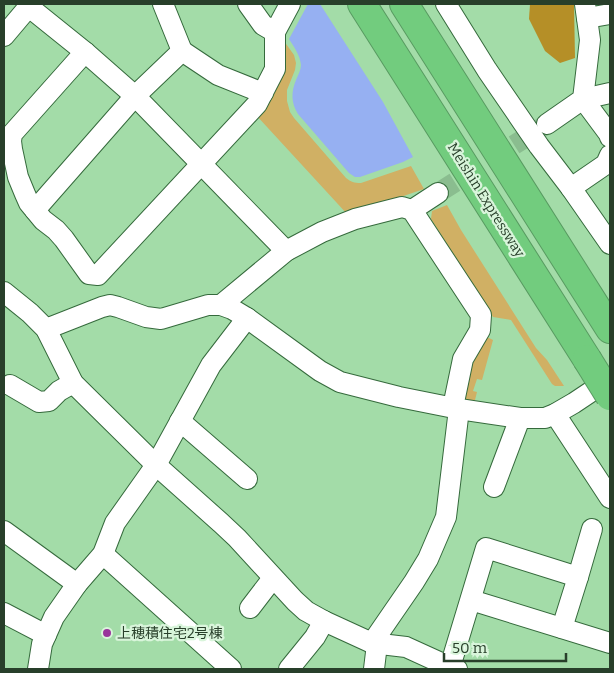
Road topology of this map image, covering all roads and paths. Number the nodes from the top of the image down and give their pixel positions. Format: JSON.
{"nodes":[{"id":1,"x":163,"y":4,"type":"edge"},
{"id":2,"x":248,"y":4,"type":"edge"},
{"id":3,"x":290,"y":4,"type":"edge"},
{"id":4,"x":362,"y":4,"type":"edge"},
{"id":5,"x":404,"y":4,"type":"edge"},
{"id":6,"x":446,"y":4,"type":"edge"},
{"id":7,"x":30,"y":6,"type":"edge"},
{"id":8,"x":586,"y":11,"type":"edge"},
{"id":9,"x":610,"y":14,"type":"edge"},
{"id":10,"x":275,"y":32,"type":"junction"},
{"id":11,"x":4,"y":36,"type":"edge"},
{"id":12,"x":182,"y":51,"type":"junction"},
{"id":13,"x":85,"y":52,"type":"junction"},
{"id":14,"x":263,"y":93,"type":"junction"},
{"id":15,"x":610,"y":93,"type":"edge"},
{"id":16,"x":135,"y":96,"type":"junction"},
{"id":17,"x":582,"y":99,"type":"junction"},
{"id":18,"x":548,"y":124,"type":"tunnel mouth"},
{"id":19,"x":610,"y":137,"type":"edge"},
{"id":20,"x":610,"y":155,"type":"edge"},
{"id":21,"x":202,"y":163,"type":"junction"},
{"id":22,"x":571,"y":188,"type":"junction"},
{"id":23,"x":438,"y":193,"type":"tunnel mouth"},
{"id":24,"x":35,"y":210,"type":"junction"},
{"id":25,"x":412,"y":210,"type":"junction"},
{"id":26,"x":610,"y":244,"type":"edge"},
{"id":27,"x":286,"y":251,"type":"junction"},
{"id":28,"x":4,"y":292,"type":"edge"},
{"id":29,"x":221,"y":305,"type":"junction"},
{"id":30,"x":247,"y":318,"type":"junction"},
{"id":31,"x":46,"y":329,"type":"junction"},
{"id":32,"x":610,"y":329,"type":"edge"},
{"id":33,"x":73,"y":382,"type":"junction"},
{"id":34,"x":10,"y":385,"type":"dead end"},
{"id":35,"x":610,"y":392,"type":"edge"},
{"id":36,"x":456,"y":408,"type":"junction"},
{"id":37,"x":555,"y":414,"type":"junction"},
{"id":38,"x":520,"y":418,"type":"junction"},
{"id":39,"x":180,"y":422,"type":"junction"},
{"id":40,"x":156,"y":465,"type":"junction"},
{"id":41,"x":247,"y":479,"type":"dead end"},
{"id":42,"x":494,"y":487,"type":"dead end"},
{"id":43,"x":610,"y":498,"type":"edge"},
{"id":44,"x":592,"y":529,"type":"dead end"},
{"id":45,"x":4,"y":531,"type":"edge"},
{"id":46,"x":103,"y":554,"type":"junction"},
{"id":47,"x":578,"y":577,"type":"junction"},
{"id":48,"x":273,"y":578,"type":"junction"},
{"id":49,"x":77,"y":584,"type":"junction"},
{"id":50,"x":471,"y":600,"type":"junction"},
{"id":51,"x":250,"y":608,"type":"dead end"},
{"id":52,"x":4,"y":613,"type":"edge"},
{"id":53,"x":324,"y":621,"type":"junction"},
{"id":54,"x":562,"y":628,"type":"junction"},
{"id":55,"x":46,"y":636,"type":"junction"},
{"id":56,"x":374,"y":643,"type":"junction"},
{"id":57,"x":610,"y":643,"type":"edge"},
{"id":58,"x":453,"y":668,"type":"edge"},
{"id":59,"x":38,"y":669,"type":"edge"},
{"id":60,"x":231,"y":669,"type":"edge"},
{"id":61,"x":289,"y":669,"type":"edge"},
{"id":62,"x":374,"y":669,"type":"edge"}],
"edges":[{"from":1,"to":12,"type":"street"},
{"from":2,"to":10,"type":"street"},
{"from":3,"to":10,"type":"street"},
{"from":4,"to":35,"type":"highway","name":"Meishin Expressway","bridge":true},
{"from":5,"to":32,"type":"highway"},
{"from":6,"to":22,"type":"street"},
{"from":7,"to":11,"type":"street"},
{"from":7,"to":13,"type":"street"},
{"from":8,"to":9,"type":"street"},
{"from":8,"to":17,"type":"street"},
{"from":10,"to":14,"type":"street"},
{"from":12,"to":14,"type":"street"},
{"from":12,"to":16,"type":"street"},
{"from":13,"to":16,"type":"street"},
{"from":13,"to":24,"type":"street"},
{"from":14,"to":21,"type":"street"},
{"from":15,"to":17,"type":"street"},
{"from":16,"to":21,"type":"street"},
{"from":16,"to":24,"type":"street"},
{"from":17,"to":18,"type":"street"},
{"from":17,"to":19,"type":"street"},
{"from":20,"to":22,"type":"street"},
{"from":21,"to":24,"type":"street"},
{"from":21,"to":27,"type":"street"},
{"from":22,"to":26,"type":"street"},
{"from":23,"to":25,"type":"street"},
{"from":25,"to":27,"type":"street"},
{"from":25,"to":36,"type":"street"},
{"from":27,"to":29,"type":"street"},
{"from":28,"to":31,"type":"street"},
{"from":29,"to":30,"type":"street"},
{"from":29,"to":31,"type":"street"},
{"from":30,"to":36,"type":"street"},
{"from":30,"to":39,"type":"street"},
{"from":31,"to":33,"type":"street"},
{"from":33,"to":34,"type":"street"},
{"from":33,"to":40,"type":"street"},
{"from":35,"to":37,"type":"street"},
{"from":36,"to":38,"type":"street"},
{"from":36,"to":56,"type":"street"},
{"from":37,"to":38,"type":"street"},
{"from":37,"to":43,"type":"street"},
{"from":38,"to":42,"type":"street"},
{"from":39,"to":40,"type":"street"},
{"from":39,"to":41,"type":"street"},
{"from":40,"to":46,"type":"street"},
{"from":40,"to":48,"type":"street"},
{"from":44,"to":47,"type":"street"},
{"from":45,"to":49,"type":"street"},
{"from":46,"to":49,"type":"street"},
{"from":46,"to":60,"type":"street"},
{"from":47,"to":50,"type":"street"},
{"from":47,"to":54,"type":"street"},
{"from":48,"to":51,"type":"street"},
{"from":48,"to":53,"type":"street"},
{"from":49,"to":55,"type":"street"},
{"from":50,"to":54,"type":"street"},
{"from":50,"to":58,"type":"street"},
{"from":52,"to":55,"type":"street"},
{"from":53,"to":56,"type":"street"},
{"from":53,"to":61,"type":"street"},
{"from":54,"to":57,"type":"street"},
{"from":55,"to":59,"type":"street"},
{"from":56,"to":58,"type":"street"},
{"from":56,"to":62,"type":"street"}]}
